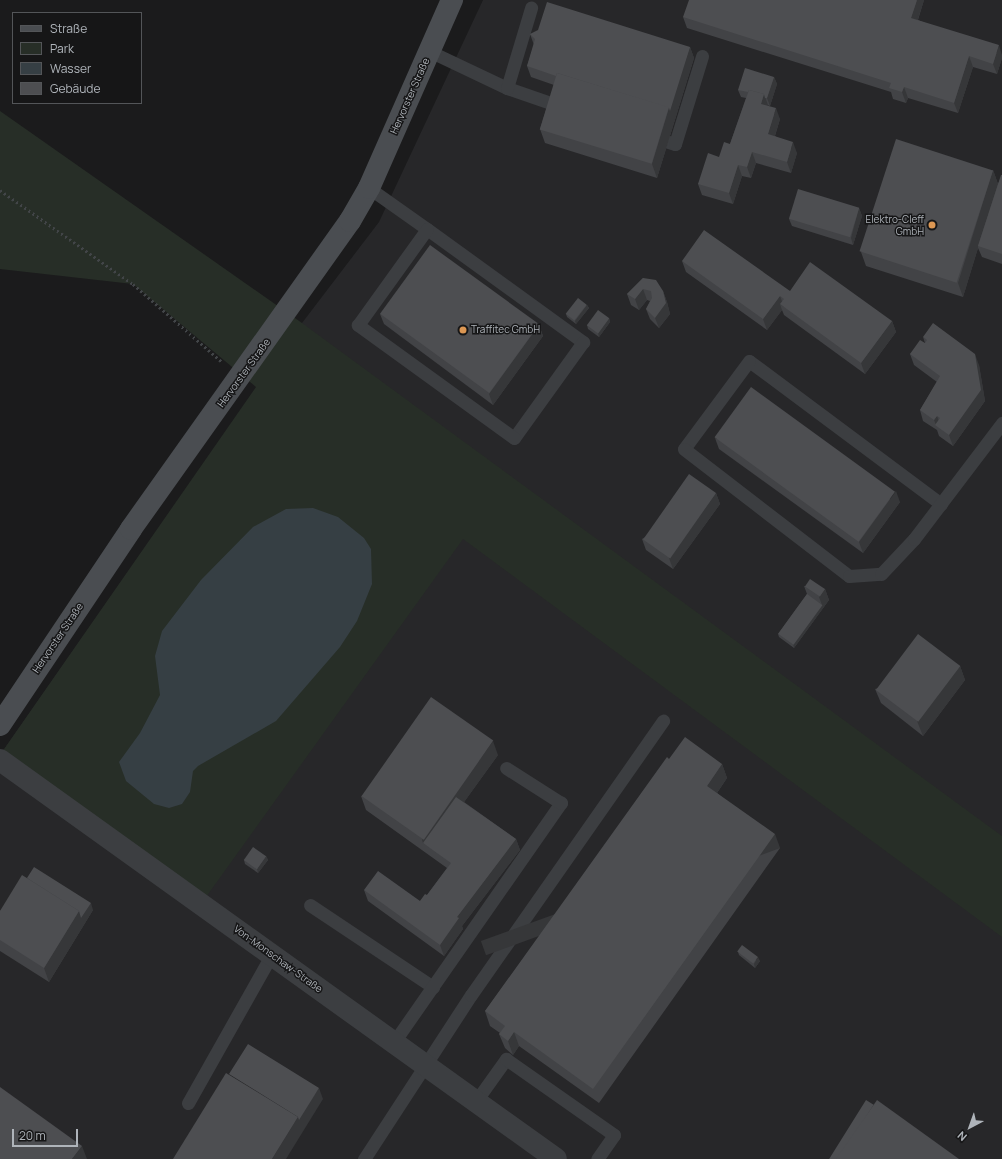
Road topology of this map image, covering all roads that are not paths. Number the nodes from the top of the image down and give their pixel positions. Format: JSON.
{"nodes":[{"id":1,"x":449,"y":1,"type":"edge"},
{"id":2,"x":531,"y":8,"type":"dead end"},
{"id":3,"x":429,"y":51,"type":"junction"},
{"id":4,"x":702,"y":56,"type":"dead end"},
{"id":5,"x":507,"y":88,"type":"junction"},
{"id":6,"x":580,"y":112,"type":"edge"},
{"id":7,"x":638,"y":132,"type":"edge"},
{"id":8,"x":369,"y":188,"type":"junction"},
{"id":9,"x":427,"y":230,"type":"junction"},
{"id":10,"x":1002,"y":423,"type":"edge"},
{"id":11,"x":941,"y":504,"type":"junction"},
{"id":12,"x":664,"y":721,"type":"dead end"},
{"id":13,"x":0,"y":725,"type":"edge"},
{"id":14,"x":0,"y":760,"type":"edge"},
{"id":15,"x":506,"y":768,"type":"dead end"},
{"id":16,"x":310,"y":906,"type":"dead end"},
{"id":17,"x":272,"y":954,"type":"junction"},
{"id":18,"x":433,"y":987,"type":"junction"},
{"id":19,"x":394,"y":1042,"type":"junction"},
{"id":20,"x":426,"y":1065,"type":"junction"},
{"id":21,"x":476,"y":1102,"type":"junction"},
{"id":22,"x":188,"y":1104,"type":"dead end"},
{"id":23,"x":364,"y":1159,"type":"edge"},
{"id":24,"x":556,"y":1159,"type":"edge"},
{"id":25,"x":597,"y":1159,"type":"edge"}],
"edges":[{"from":1,"to":3,"type":"street","name":"Hervorster Straße"},
{"from":2,"to":5,"type":"lane"},
{"from":3,"to":5,"type":"lane"},
{"from":3,"to":8,"type":"street","name":"Hervorster Straße"},
{"from":4,"to":7,"type":"lane"},
{"from":5,"to":6,"type":"lane"},
{"from":8,"to":9,"type":"lane"},
{"from":8,"to":13,"type":"street","name":"Hervorster Straße"},
{"from":9,"to":9,"type":"lane"},
{"from":10,"to":11,"type":"lane"},
{"from":11,"to":11,"type":"lane"},
{"from":12,"to":20,"type":"lane"},
{"from":14,"to":17,"type":"street","name":"Von-Monschaw-Straße"},
{"from":15,"to":18,"type":"lane"},
{"from":16,"to":18,"type":"lane"},
{"from":17,"to":19,"type":"street","name":"Von-Monschaw-Straße"},
{"from":17,"to":22,"type":"lane"},
{"from":18,"to":19,"type":"lane"},
{"from":19,"to":20,"type":"street","name":"Von-Monschaw-Straße"},
{"from":20,"to":21,"type":"street","name":"Von-Monschaw-Straße"},
{"from":20,"to":23,"type":"lane"},
{"from":21,"to":24,"type":"street","name":"Von-Monschaw-Straße"},
{"from":21,"to":25,"type":"lane"}]}
